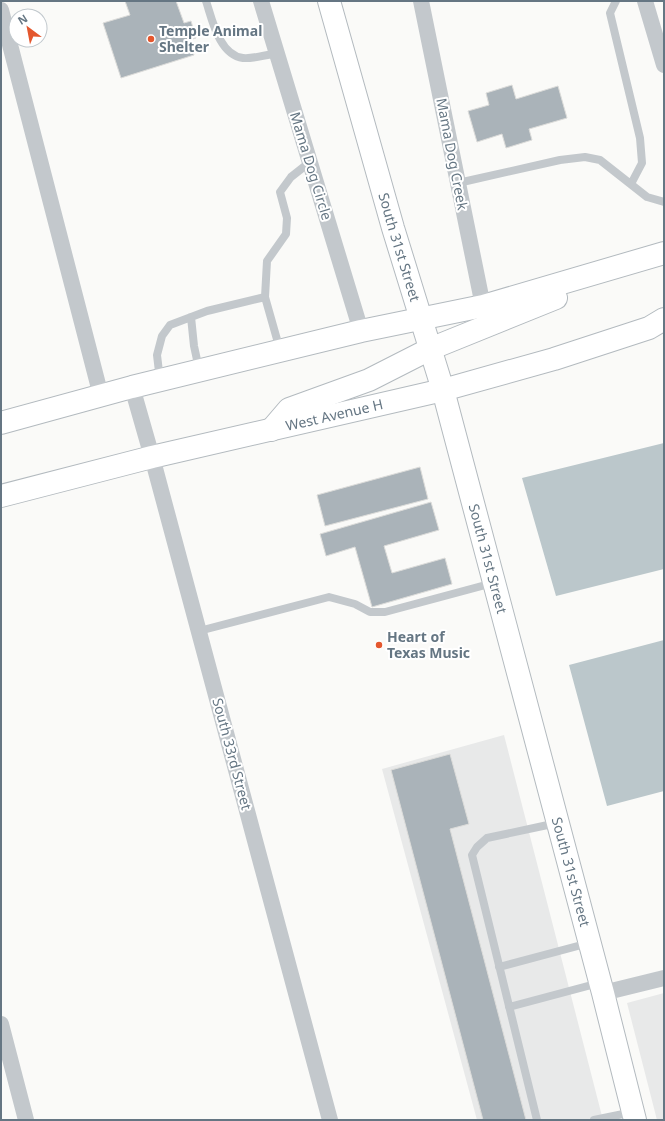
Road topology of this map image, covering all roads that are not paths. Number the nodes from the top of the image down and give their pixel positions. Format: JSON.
{"nodes":[{"id":1,"x":206,"y":1,"type":"edge"},
{"id":2,"x":261,"y":1,"type":"edge"},
{"id":3,"x":329,"y":1,"type":"edge"},
{"id":4,"x":421,"y":1,"type":"edge"},
{"id":5,"x":616,"y":1,"type":"edge"},
{"id":6,"x":646,"y":1,"type":"edge"},
{"id":7,"x":1,"y":10,"type":"edge"},
{"id":8,"x":277,"y":53,"type":"junction"},
{"id":9,"x":664,"y":66,"type":"edge"},
{"id":10,"x":310,"y":162,"type":"junction"},
{"id":11,"x":458,"y":183,"type":"junction"},
{"id":12,"x":631,"y":184,"type":"junction"},
{"id":13,"x":664,"y":202,"type":"edge"},
{"id":14,"x":664,"y":253,"type":"edge"},
{"id":15,"x":596,"y":273,"type":"junction"},
{"id":16,"x":265,"y":297,"type":"junction"},
{"id":17,"x":483,"y":306,"type":"junction"},
{"id":18,"x":191,"y":317,"type":"junction"},
{"id":19,"x":420,"y":318,"type":"junction"},
{"id":20,"x":664,"y":319,"type":"edge"},
{"id":21,"x":361,"y":331,"type":"junction"},
{"id":22,"x":430,"y":349,"type":"junction"},
{"id":23,"x":280,"y":351,"type":"junction"},
{"id":24,"x":200,"y":371,"type":"junction"},
{"id":25,"x":160,"y":380,"type":"junction"},
{"id":26,"x":132,"y":387,"type":"junction"},
{"id":27,"x":443,"y":390,"type":"junction"},
{"id":28,"x":101,"y":396,"type":"junction"},
{"id":29,"x":1,"y":423,"type":"edge"},
{"id":30,"x":271,"y":430,"type":"junction"},
{"id":31,"x":152,"y":457,"type":"junction"},
{"id":32,"x":1,"y":496,"type":"edge"},
{"id":33,"x":494,"y":583,"type":"junction"},
{"id":34,"x":199,"y":631,"type":"junction"},
{"id":35,"x":558,"y":823,"type":"junction"},
{"id":36,"x":590,"y":943,"type":"junction"},
{"id":37,"x":499,"y":967,"type":"junction"},
{"id":38,"x":664,"y":978,"type":"edge"},
{"id":39,"x":602,"y":988,"type":"junction"},
{"id":40,"x":509,"y":1007,"type":"junction"},
{"id":41,"x":1,"y":1024,"type":"edge"},
{"id":42,"x":634,"y":1116,"type":"edge"},
{"id":43,"x":26,"y":1120,"type":"edge"},
{"id":44,"x":330,"y":1120,"type":"edge"},
{"id":45,"x":538,"y":1120,"type":"edge"},
{"id":46,"x":594,"y":1120,"type":"edge"}],
"edges":[{"from":1,"to":8,"type":"lane"},
{"from":2,"to":8,"type":"street","name":"Mama Dog Circle"},
{"from":3,"to":19,"type":"main road","name":"South 31st Street"},
{"from":4,"to":11,"type":"street","name":"Mama Dog Creek"},
{"from":5,"to":12,"type":"lane"},
{"from":6,"to":9,"type":"street"},
{"from":7,"to":28,"type":"street"},
{"from":8,"to":10,"type":"street","name":"Mama Dog Circle"},
{"from":10,"to":16,"type":"lane"},
{"from":10,"to":21,"type":"street","name":"Mama Dog Circle"},
{"from":11,"to":12,"type":"lane"},
{"from":11,"to":17,"type":"street","name":"Mama Dog Creek"},
{"from":12,"to":13,"type":"lane"},
{"from":14,"to":15,"type":"main road"},
{"from":15,"to":17,"type":"main road"},
{"from":15,"to":22,"type":"main road"},
{"from":16,"to":18,"type":"lane"},
{"from":16,"to":23,"type":"lane"},
{"from":17,"to":19,"type":"main road"},
{"from":18,"to":24,"type":"lane"},
{"from":18,"to":25,"type":"lane"},
{"from":19,"to":21,"type":"main road"},
{"from":19,"to":22,"type":"main road","name":"South 31st Street"},
{"from":20,"to":27,"type":"main road","name":"West Avenue H"},
{"from":21,"to":23,"type":"main road"},
{"from":22,"to":27,"type":"main road","name":"South 31st Street"},
{"from":22,"to":30,"type":"main road"},
{"from":23,"to":24,"type":"main road"},
{"from":24,"to":25,"type":"main road"},
{"from":25,"to":26,"type":"main road"},
{"from":26,"to":28,"type":"main road"},
{"from":26,"to":31,"type":"street","name":"South 33rd Street"},
{"from":27,"to":30,"type":"main road","name":"West Avenue H"},
{"from":27,"to":33,"type":"main road","name":"South 31st Street"},
{"from":28,"to":29,"type":"main road"},
{"from":30,"to":31,"type":"main road","name":"West Avenue H"},
{"from":31,"to":32,"type":"main road","name":"West Avenue H"},
{"from":31,"to":34,"type":"street","name":"South 33rd Street"},
{"from":33,"to":34,"type":"lane"},
{"from":33,"to":35,"type":"main road","name":"South 31st Street"},
{"from":34,"to":44,"type":"street","name":"South 33rd Street"},
{"from":35,"to":36,"type":"main road","name":"South 31st Street"},
{"from":35,"to":37,"type":"lane"},
{"from":36,"to":37,"type":"lane"},
{"from":36,"to":39,"type":"main road","name":"South 31st Street"},
{"from":37,"to":40,"type":"lane"},
{"from":38,"to":39,"type":"street"},
{"from":39,"to":40,"type":"lane"},
{"from":39,"to":42,"type":"main road","name":"South 31st Street"},
{"from":40,"to":45,"type":"lane"},
{"from":41,"to":43,"type":"street"},
{"from":42,"to":46,"type":"lane"}]}
